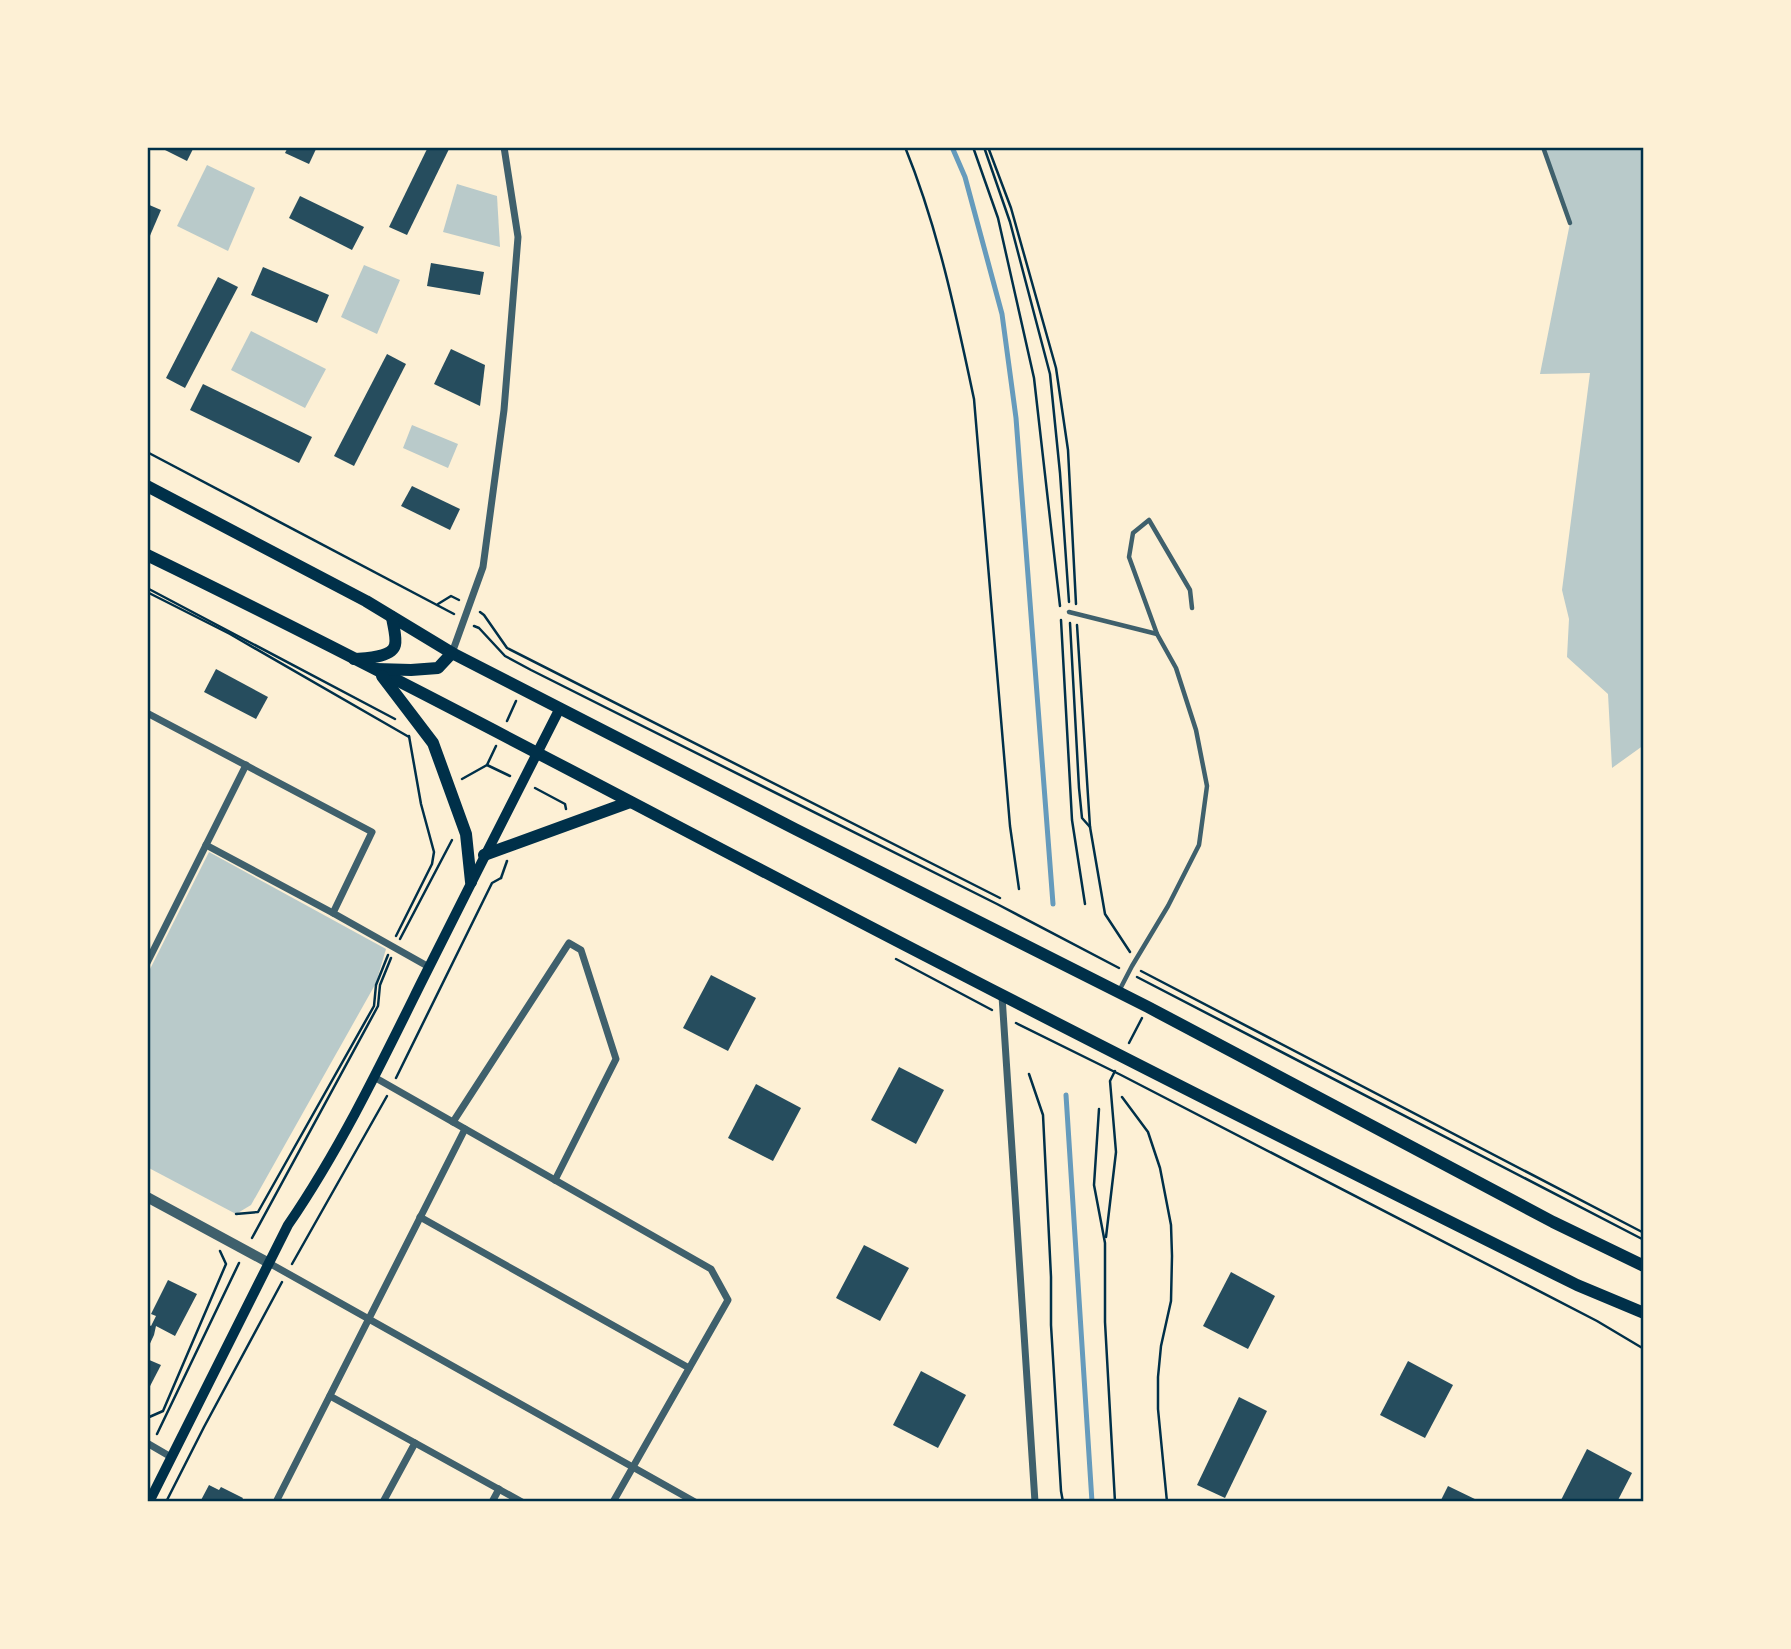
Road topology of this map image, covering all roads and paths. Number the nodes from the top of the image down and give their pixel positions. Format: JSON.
{"nodes":[{"id":1,"x":504,"y":147,"type":"edge"},
{"id":2,"x":905,"y":147,"type":"edge"},
{"id":3,"x":973,"y":147,"type":"edge"},
{"id":4,"x":986,"y":147,"type":"edge"},
{"id":5,"x":1544,"y":147,"type":"edge"},
{"id":6,"x":1570,"y":223,"type":"dead end"},
{"id":7,"x":147,"y":452,"type":"edge"},
{"id":8,"x":147,"y":486,"type":"edge"},
{"id":9,"x":147,"y":555,"type":"edge"},
{"id":10,"x":147,"y":590,"type":"edge"},
{"id":11,"x":438,"y":604,"type":"junction"},
{"id":12,"x":469,"y":606,"type":"junction"},
{"id":13,"x":1192,"y":608,"type":"dead end"},
{"id":14,"x":1069,"y":612,"type":"junction"},
{"id":15,"x":1076,"y":614,"type":"junction"},
{"id":16,"x":392,"y":617,"type":"junction"},
{"id":17,"x":464,"y":620,"type":"junction"},
{"id":18,"x":1157,"y":634,"type":"junction"},
{"id":19,"x":452,"y":653,"type":"junction"},
{"id":20,"x":354,"y":659,"type":"junction"},
{"id":21,"x":531,"y":670,"type":"junction"},
{"id":22,"x":376,"y":671,"type":"junction"},
{"id":23,"x":522,"y":688,"type":"junction"},
{"id":24,"x":560,"y":708,"type":"junction"},
{"id":25,"x":147,"y":713,"type":"edge"},
{"id":26,"x":403,"y":724,"type":"dead end"},
{"id":27,"x":502,"y":734,"type":"junction"},
{"id":28,"x":537,"y":752,"type":"junction"},
{"id":29,"x":246,"y":765,"type":"junction"},
{"id":30,"x":487,"y":765,"type":"dead end"},
{"id":31,"x":630,"y":802,"type":"junction"},
{"id":32,"x":1090,"y":827,"type":"junction"},
{"id":33,"x":456,"y":832,"type":"dead end"},
{"id":34,"x":206,"y":845,"type":"junction"},
{"id":35,"x":484,"y":855,"type":"junction"},
{"id":36,"x":501,"y":877,"type":"dead end"},
{"id":37,"x":471,"y":882,"type":"junction"},
{"id":38,"x":1019,"y":889,"type":"dead end"},
{"id":39,"x":1000,"y":898,"type":"dead end"},
{"id":40,"x":1085,"y":904,"type":"dead end"},
{"id":41,"x":333,"y":913,"type":"junction"},
{"id":42,"x":393,"y":947,"type":"junction"},
{"id":43,"x":147,"y":962,"type":"edge"},
{"id":44,"x":1134,"y":963,"type":"junction"},
{"id":45,"x":429,"y":967,"type":"junction"},
{"id":46,"x":1128,"y":973,"type":"junction"},
{"id":47,"x":1160,"y":980,"type":"junction"},
{"id":48,"x":1157,"y":987,"type":"junction"},
{"id":49,"x":1118,"y":992,"type":"junction"},
{"id":50,"x":1002,"y":996,"type":"junction"},
{"id":51,"x":1147,"y":1007,"type":"junction"},
{"id":52,"x":1020,"y":1025,"type":"dead end"},
{"id":53,"x":1122,"y":1058,"type":"junction"},
{"id":54,"x":1114,"y":1072,"type":"junction"},
{"id":55,"x":1029,"y":1074,"type":"dead end"},
{"id":56,"x":374,"y":1077,"type":"junction"},
{"id":57,"x":392,"y":1087,"type":"junction"},
{"id":58,"x":1122,"y":1097,"type":"dead end"},
{"id":59,"x":1099,"y":1109,"type":"dead end"},
{"id":60,"x":453,"y":1122,"type":"junction"},
{"id":61,"x":465,"y":1129,"type":"junction"},
{"id":62,"x":555,"y":1180,"type":"junction"},
{"id":63,"x":147,"y":1197,"type":"edge"},
{"id":64,"x":236,"y":1214,"type":"dead end"},
{"id":65,"x":420,"y":1217,"type":"junction"},
{"id":66,"x":1644,"y":1233,"type":"edge"},
{"id":67,"x":1644,"y":1240,"type":"edge"},
{"id":68,"x":1105,"y":1243,"type":"junction"},
{"id":69,"x":219,"y":1248,"type":"dead end"},
{"id":70,"x":245,"y":1251,"type":"junction"},
{"id":71,"x":269,"y":1263,"type":"junction"},
{"id":72,"x":1644,"y":1266,"type":"edge"},
{"id":73,"x":287,"y":1273,"type":"junction"},
{"id":74,"x":1642,"y":1313,"type":"edge"},
{"id":75,"x":368,"y":1319,"type":"junction"},
{"id":76,"x":1644,"y":1349,"type":"edge"},
{"id":77,"x":689,"y":1368,"type":"junction"},
{"id":78,"x":330,"y":1396,"type":"junction"},
{"id":79,"x":147,"y":1418,"type":"edge"},
{"id":80,"x":415,"y":1443,"type":"junction"},
{"id":81,"x":149,"y":1444,"type":"edge"},
{"id":82,"x":171,"y":1457,"type":"junction"},
{"id":83,"x":632,"y":1467,"type":"junction"},
{"id":84,"x":499,"y":1489,"type":"junction"},
{"id":85,"x":149,"y":1502,"type":"edge"},
{"id":86,"x":166,"y":1502,"type":"edge"},
{"id":87,"x":276,"y":1502,"type":"edge"},
{"id":88,"x":383,"y":1502,"type":"edge"},
{"id":89,"x":492,"y":1502,"type":"edge"},
{"id":90,"x":522,"y":1502,"type":"edge"},
{"id":91,"x":613,"y":1502,"type":"edge"},
{"id":92,"x":695,"y":1502,"type":"edge"},
{"id":93,"x":1035,"y":1502,"type":"edge"},
{"id":94,"x":1063,"y":1502,"type":"edge"},
{"id":95,"x":1115,"y":1502,"type":"edge"},
{"id":96,"x":1167,"y":1502,"type":"edge"}],
"edges":[{"from":1,"to":12,"type":"street"},
{"from":2,"to":38,"type":"path"},
{"from":3,"to":40,"type":"path"},
{"from":4,"to":14,"type":"path"},
{"from":4,"to":15,"type":"path"},
{"from":5,"to":6,"type":"lane"},
{"from":7,"to":11,"type":"path"},
{"from":8,"to":16,"type":"main road"},
{"from":9,"to":20,"type":"main road"},
{"from":10,"to":26,"type":"path"},
{"from":10,"to":42,"type":"path"},
{"from":11,"to":12,"type":"path"},
{"from":11,"to":17,"type":"path"},
{"from":12,"to":17,"type":"street"},
{"from":12,"to":39,"type":"path"},
{"from":13,"to":18,"type":"lane"},
{"from":14,"to":15,"type":"lane"},
{"from":14,"to":32,"type":"path"},
{"from":15,"to":18,"type":"lane"},
{"from":15,"to":32,"type":"path"},
{"from":16,"to":19,"type":"main road"},
{"from":16,"to":20,"type":"main road"},
{"from":17,"to":19,"type":"street"},
{"from":17,"to":21,"type":"path"},
{"from":18,"to":44,"type":"lane"},
{"from":19,"to":22,"type":"main road"},
{"from":19,"to":23,"type":"main road"},
{"from":20,"to":22,"type":"main road"},
{"from":21,"to":23,"type":"path"},
{"from":21,"to":46,"type":"path"},
{"from":22,"to":27,"type":"main road"},
{"from":22,"to":37,"type":"main road"},
{"from":23,"to":24,"type":"main road"},
{"from":23,"to":27,"type":"path"},
{"from":24,"to":28,"type":"main road"},
{"from":24,"to":49,"type":"main road"},
{"from":25,"to":29,"type":"street"},
{"from":27,"to":28,"type":"main road"},
{"from":27,"to":30,"type":"path"},
{"from":28,"to":31,"type":"main road"},
{"from":28,"to":35,"type":"main road"},
{"from":29,"to":34,"type":"street"},
{"from":29,"to":41,"type":"street"},
{"from":31,"to":35,"type":"main road"},
{"from":31,"to":50,"type":"main road"},
{"from":32,"to":44,"type":"path"},
{"from":33,"to":42,"type":"path"},
{"from":34,"to":41,"type":"street"},
{"from":34,"to":43,"type":"street"},
{"from":35,"to":37,"type":"main road"},
{"from":36,"to":57,"type":"path"},
{"from":37,"to":45,"type":"main road"},
{"from":41,"to":42,"type":"street"},
{"from":42,"to":45,"type":"street"},
{"from":42,"to":64,"type":"path"},
{"from":42,"to":70,"type":"path"},
{"from":44,"to":46,"type":"lane"},
{"from":44,"to":47,"type":"path"},
{"from":45,"to":56,"type":"main road"},
{"from":46,"to":48,"type":"path"},
{"from":46,"to":49,"type":"lane"},
{"from":47,"to":48,"type":"path"},
{"from":47,"to":66,"type":"path"},
{"from":48,"to":67,"type":"path"},
{"from":49,"to":51,"type":"main road"},
{"from":50,"to":53,"type":"main road"},
{"from":50,"to":93,"type":"street"},
{"from":51,"to":53,"type":"path"},
{"from":51,"to":72,"type":"main road"},
{"from":52,"to":54,"type":"path"},
{"from":53,"to":54,"type":"path"},
{"from":53,"to":74,"type":"main road"},
{"from":54,"to":68,"type":"path"},
{"from":54,"to":76,"type":"path"},
{"from":55,"to":94,"type":"path"},
{"from":56,"to":57,"type":"street"},
{"from":56,"to":71,"type":"main road"},
{"from":57,"to":60,"type":"street"},
{"from":57,"to":73,"type":"path"},
{"from":58,"to":96,"type":"path"},
{"from":59,"to":68,"type":"path"},
{"from":60,"to":61,"type":"street"},
{"from":60,"to":62,"type":"street"},
{"from":61,"to":62,"type":"street"},
{"from":61,"to":65,"type":"street"},
{"from":62,"to":77,"type":"street"},
{"from":63,"to":70,"type":"street"},
{"from":65,"to":75,"type":"street"},
{"from":65,"to":77,"type":"street"},
{"from":68,"to":95,"type":"path"},
{"from":69,"to":79,"type":"path"},
{"from":70,"to":71,"type":"street"},
{"from":70,"to":81,"type":"path"},
{"from":71,"to":73,"type":"street"},
{"from":71,"to":82,"type":"main road"},
{"from":73,"to":75,"type":"street"},
{"from":73,"to":86,"type":"path"},
{"from":75,"to":78,"type":"street"},
{"from":75,"to":83,"type":"street"},
{"from":77,"to":83,"type":"street"},
{"from":78,"to":80,"type":"street"},
{"from":78,"to":87,"type":"street"},
{"from":80,"to":84,"type":"street"},
{"from":80,"to":88,"type":"street"},
{"from":81,"to":82,"type":"street"},
{"from":82,"to":85,"type":"main road"},
{"from":83,"to":91,"type":"street"},
{"from":83,"to":92,"type":"street"},
{"from":84,"to":89,"type":"street"},
{"from":84,"to":90,"type":"street"}]}
